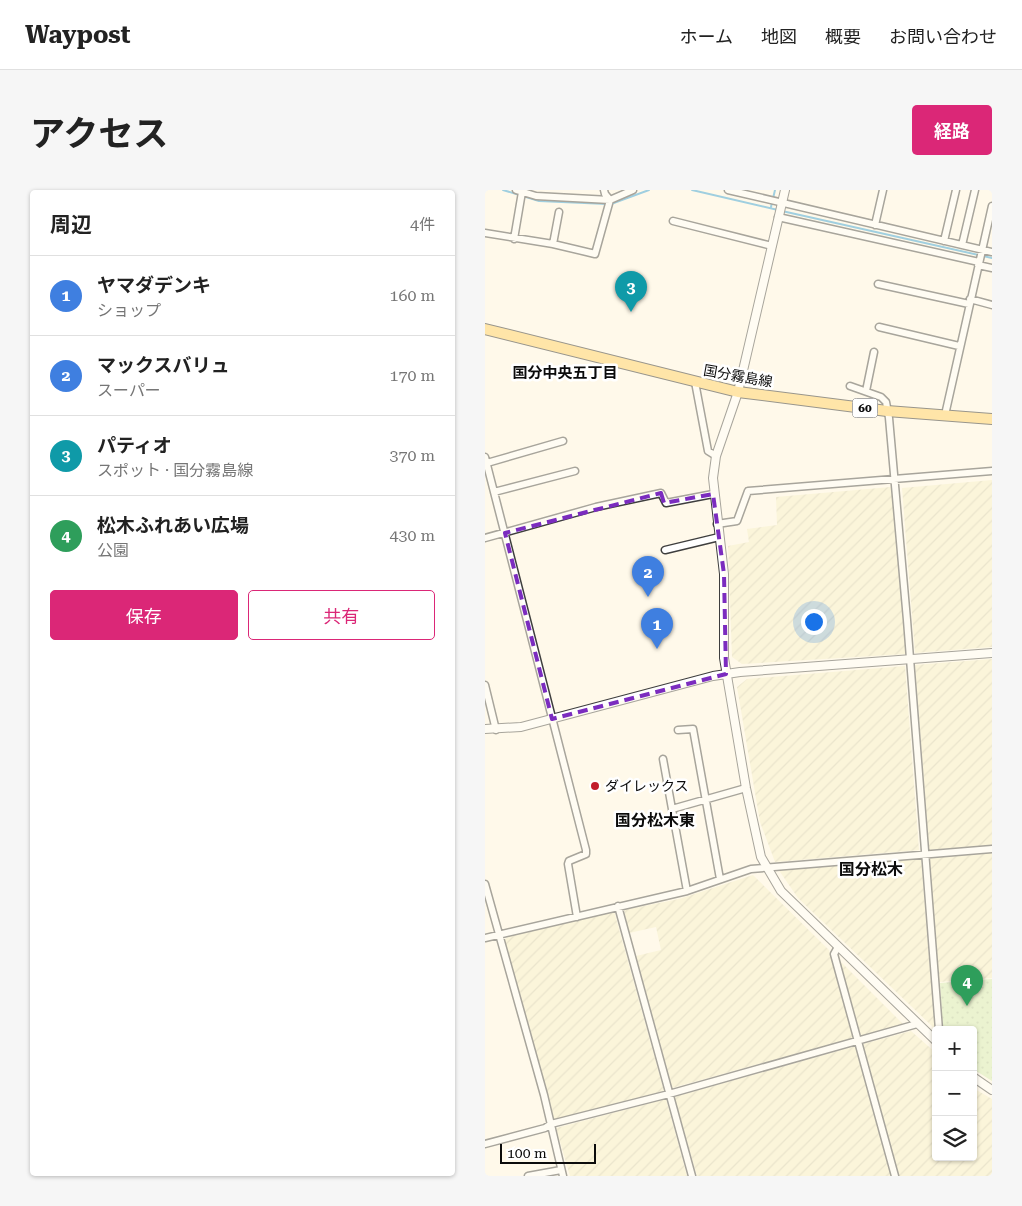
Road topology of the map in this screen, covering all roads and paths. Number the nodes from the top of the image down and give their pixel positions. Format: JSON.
{"nodes":[{"id":1,"x":604,"y":190,"type":"edge"},
{"id":2,"x":633,"y":190,"type":"edge"},
{"id":3,"x":728,"y":190,"type":"edge"},
{"id":4,"x":785,"y":190,"type":"edge"},
{"id":5,"x":883,"y":190,"type":"edge"},
{"id":6,"x":956,"y":190,"type":"edge"},
{"id":7,"x":975,"y":190,"type":"edge"},
{"id":8,"x":536,"y":193,"type":"edge"},
{"id":9,"x":521,"y":194,"type":"edge"},
{"id":10,"x":570,"y":194,"type":"edge"},
{"id":11,"x":610,"y":203,"type":"junction"},
{"id":12,"x":782,"y":204,"type":"junction"},
{"id":13,"x":992,"y":206,"type":"edge"},
{"id":14,"x":559,"y":212,"type":"dead end"},
{"id":15,"x":779,"y":215,"type":"junction"},
{"id":16,"x":673,"y":221,"type":"dead end"},
{"id":17,"x":875,"y":225,"type":"junction"},
{"id":18,"x":485,"y":233,"type":"edge"},
{"id":19,"x":514,"y":239,"type":"junction"},
{"id":20,"x":944,"y":241,"type":"junction"},
{"id":21,"x":553,"y":244,"type":"junction"},
{"id":22,"x":962,"y":245,"type":"junction"},
{"id":23,"x":771,"y":246,"type":"junction"},
{"id":24,"x":981,"y":250,"type":"junction"},
{"id":25,"x":992,"y":252,"type":"edge"},
{"id":26,"x":979,"y":262,"type":"junction"},
{"id":27,"x":992,"y":268,"type":"edge"},
{"id":28,"x":879,"y":284,"type":"dead end"},
{"id":29,"x":970,"y":302,"type":"junction"},
{"id":30,"x":992,"y":305,"type":"edge"},
{"id":31,"x":879,"y":327,"type":"dead end"},
{"id":32,"x":485,"y":329,"type":"edge"},
{"id":33,"x":959,"y":346,"type":"junction"},
{"id":34,"x":874,"y":352,"type":"dead end"},
{"id":35,"x":695,"y":382,"type":"junction"},
{"id":36,"x":850,"y":386,"type":"dead end"},
{"id":37,"x":738,"y":392,"type":"junction"},
{"id":38,"x":866,"y":392,"type":"junction"},
{"id":39,"x":887,"y":410,"type":"junction"},
{"id":40,"x":945,"y":415,"type":"junction"},
{"id":41,"x":992,"y":420,"type":"edge"},
{"id":42,"x":563,"y":441,"type":"dead end"},
{"id":43,"x":716,"y":456,"type":"junction"},
{"id":44,"x":486,"y":460,"type":"edge"},
{"id":45,"x":575,"y":471,"type":"dead end"},
{"id":46,"x":992,"y":471,"type":"edge"},
{"id":47,"x":894,"y":479,"type":"junction"},
{"id":48,"x":494,"y":492,"type":"junction"},
{"id":49,"x":713,"y":494,"type":"junction"},
{"id":50,"x":717,"y":524,"type":"junction"},
{"id":51,"x":505,"y":533,"type":"junction"},
{"id":52,"x":485,"y":538,"type":"edge"},
{"id":53,"x":719,"y":538,"type":"junction"},
{"id":54,"x":665,"y":550,"type":"dead end"},
{"id":55,"x":992,"y":653,"type":"edge"},
{"id":56,"x":909,"y":660,"type":"junction"},
{"id":57,"x":727,"y":674,"type":"junction"},
{"id":58,"x":485,"y":685,"type":"edge"},
{"id":59,"x":487,"y":703,"type":"edge"},
{"id":60,"x":553,"y":719,"type":"junction"},
{"id":61,"x":485,"y":729,"type":"edge"},
{"id":62,"x":496,"y":730,"type":"junction"},
{"id":63,"x":678,"y":730,"type":"dead end"},
{"id":64,"x":663,"y":759,"type":"dead end"},
{"id":65,"x":745,"y":788,"type":"junction"},
{"id":66,"x":705,"y":800,"type":"junction"},
{"id":67,"x":672,"y":809,"type":"junction"},
{"id":68,"x":992,"y":849,"type":"edge"},
{"id":69,"x":925,"y":854,"type":"junction"},
{"id":70,"x":766,"y":866,"type":"junction"},
{"id":71,"x":720,"y":880,"type":"junction"},
{"id":72,"x":485,"y":884,"type":"edge"},
{"id":73,"x":687,"y":891,"type":"junction"},
{"id":74,"x":617,"y":906,"type":"junction"},
{"id":75,"x":577,"y":917,"type":"junction"},
{"id":76,"x":499,"y":935,"type":"junction"},
{"id":77,"x":485,"y":938,"type":"edge"},
{"id":78,"x":838,"y":947,"type":"junction"},
{"id":79,"x":917,"y":1024,"type":"junction"},
{"id":80,"x":939,"y":1026,"type":"edge"},
{"id":81,"x":932,"y":1038,"type":"edge"},
{"id":82,"x":858,"y":1041,"type":"junction"},
{"id":83,"x":977,"y":1080,"type":"edge"},
{"id":84,"x":992,"y":1090,"type":"edge"},
{"id":85,"x":669,"y":1094,"type":"junction"},
{"id":86,"x":551,"y":1124,"type":"junction"},
{"id":87,"x":485,"y":1144,"type":"edge"},
{"id":88,"x":562,"y":1173,"type":"edge"},
{"id":89,"x":528,"y":1176,"type":"edge"},
{"id":90,"x":693,"y":1176,"type":"edge"},
{"id":91,"x":895,"y":1176,"type":"edge"}],
"edges":[{"from":1,"to":11,"type":"street"},
{"from":2,"to":11,"type":"street"},
{"from":3,"to":12,"type":"street"},
{"from":4,"to":12,"type":"street"},
{"from":5,"to":17,"type":"street"},
{"from":6,"to":20,"type":"street"},
{"from":7,"to":22,"type":"street"},
{"from":8,"to":9,"type":"street"},
{"from":8,"to":10,"type":"street"},
{"from":9,"to":19,"type":"street"},
{"from":10,"to":11,"type":"street"},
{"from":11,"to":21,"type":"street"},
{"from":12,"to":15,"type":"street"},
{"from":12,"to":17,"type":"street"},
{"from":13,"to":24,"type":"street"},
{"from":14,"to":21,"type":"street"},
{"from":15,"to":23,"type":"street"},
{"from":15,"to":26,"type":"street"},
{"from":16,"to":23,"type":"street"},
{"from":17,"to":20,"type":"street"},
{"from":18,"to":19,"type":"street"},
{"from":19,"to":21,"type":"street"},
{"from":20,"to":22,"type":"street"},
{"from":22,"to":24,"type":"street"},
{"from":23,"to":37,"type":"street"},
{"from":24,"to":25,"type":"street"},
{"from":24,"to":26,"type":"street"},
{"from":26,"to":27,"type":"street"},
{"from":26,"to":29,"type":"street"},
{"from":28,"to":29,"type":"street"},
{"from":29,"to":30,"type":"street"},
{"from":29,"to":33,"type":"street"},
{"from":31,"to":33,"type":"street"},
{"from":32,"to":35,"type":"main road","name":"国分霧島線","number":"60"},
{"from":33,"to":40,"type":"street"},
{"from":34,"to":38,"type":"street"},
{"from":35,"to":37,"type":"main road","name":"国分霧島線","number":"60"},
{"from":35,"to":43,"type":"street"},
{"from":36,"to":38,"type":"street"},
{"from":37,"to":39,"type":"main road","name":"国分霧島線","number":"60"},
{"from":37,"to":43,"type":"street"},
{"from":38,"to":39,"type":"street"},
{"from":39,"to":40,"type":"main road","name":"国分霧島線","number":"60"},
{"from":39,"to":47,"type":"street"},
{"from":40,"to":41,"type":"main road","name":"国分霧島線","number":"60"},
{"from":42,"to":44,"type":"street"},
{"from":43,"to":49,"type":"street"},
{"from":44,"to":48,"type":"street"},
{"from":45,"to":48,"type":"street"},
{"from":46,"to":47,"type":"street"},
{"from":47,"to":50,"type":"street"},
{"from":47,"to":56,"type":"street"},
{"from":48,"to":51,"type":"street"},
{"from":49,"to":50,"type":"street"},
{"from":49,"to":51,"type":"street"},
{"from":50,"to":53,"type":"street"},
{"from":51,"to":52,"type":"street"},
{"from":51,"to":60,"type":"street"},
{"from":53,"to":54,"type":"street"},
{"from":53,"to":57,"type":"street"},
{"from":55,"to":56,"type":"street"},
{"from":56,"to":57,"type":"street"},
{"from":56,"to":69,"type":"street"},
{"from":57,"to":60,"type":"street"},
{"from":57,"to":65,"type":"street"},
{"from":58,"to":59,"type":"street"},
{"from":59,"to":62,"type":"street"},
{"from":60,"to":62,"type":"street"},
{"from":60,"to":75,"type":"street"},
{"from":61,"to":62,"type":"street"},
{"from":63,"to":66,"type":"street"},
{"from":64,"to":67,"type":"street"},
{"from":65,"to":66,"type":"street"},
{"from":65,"to":70,"type":"street"},
{"from":66,"to":67,"type":"street"},
{"from":66,"to":71,"type":"street"},
{"from":67,"to":73,"type":"street"},
{"from":68,"to":69,"type":"street"},
{"from":69,"to":70,"type":"street"},
{"from":69,"to":80,"type":"street"},
{"from":70,"to":71,"type":"street"},
{"from":70,"to":78,"type":"street"},
{"from":71,"to":73,"type":"street"},
{"from":72,"to":76,"type":"street"},
{"from":73,"to":74,"type":"street"},
{"from":74,"to":75,"type":"street"},
{"from":74,"to":85,"type":"street"},
{"from":75,"to":76,"type":"street"},
{"from":76,"to":77,"type":"street"},
{"from":76,"to":86,"type":"street"},
{"from":78,"to":79,"type":"street"},
{"from":78,"to":82,"type":"street"},
{"from":79,"to":81,"type":"street"},
{"from":79,"to":82,"type":"street"},
{"from":82,"to":85,"type":"street"},
{"from":82,"to":91,"type":"street"},
{"from":83,"to":84,"type":"street"},
{"from":85,"to":86,"type":"street"},
{"from":85,"to":90,"type":"street"},
{"from":86,"to":87,"type":"street"},
{"from":86,"to":88,"type":"street"},
{"from":88,"to":89,"type":"street"}]}
